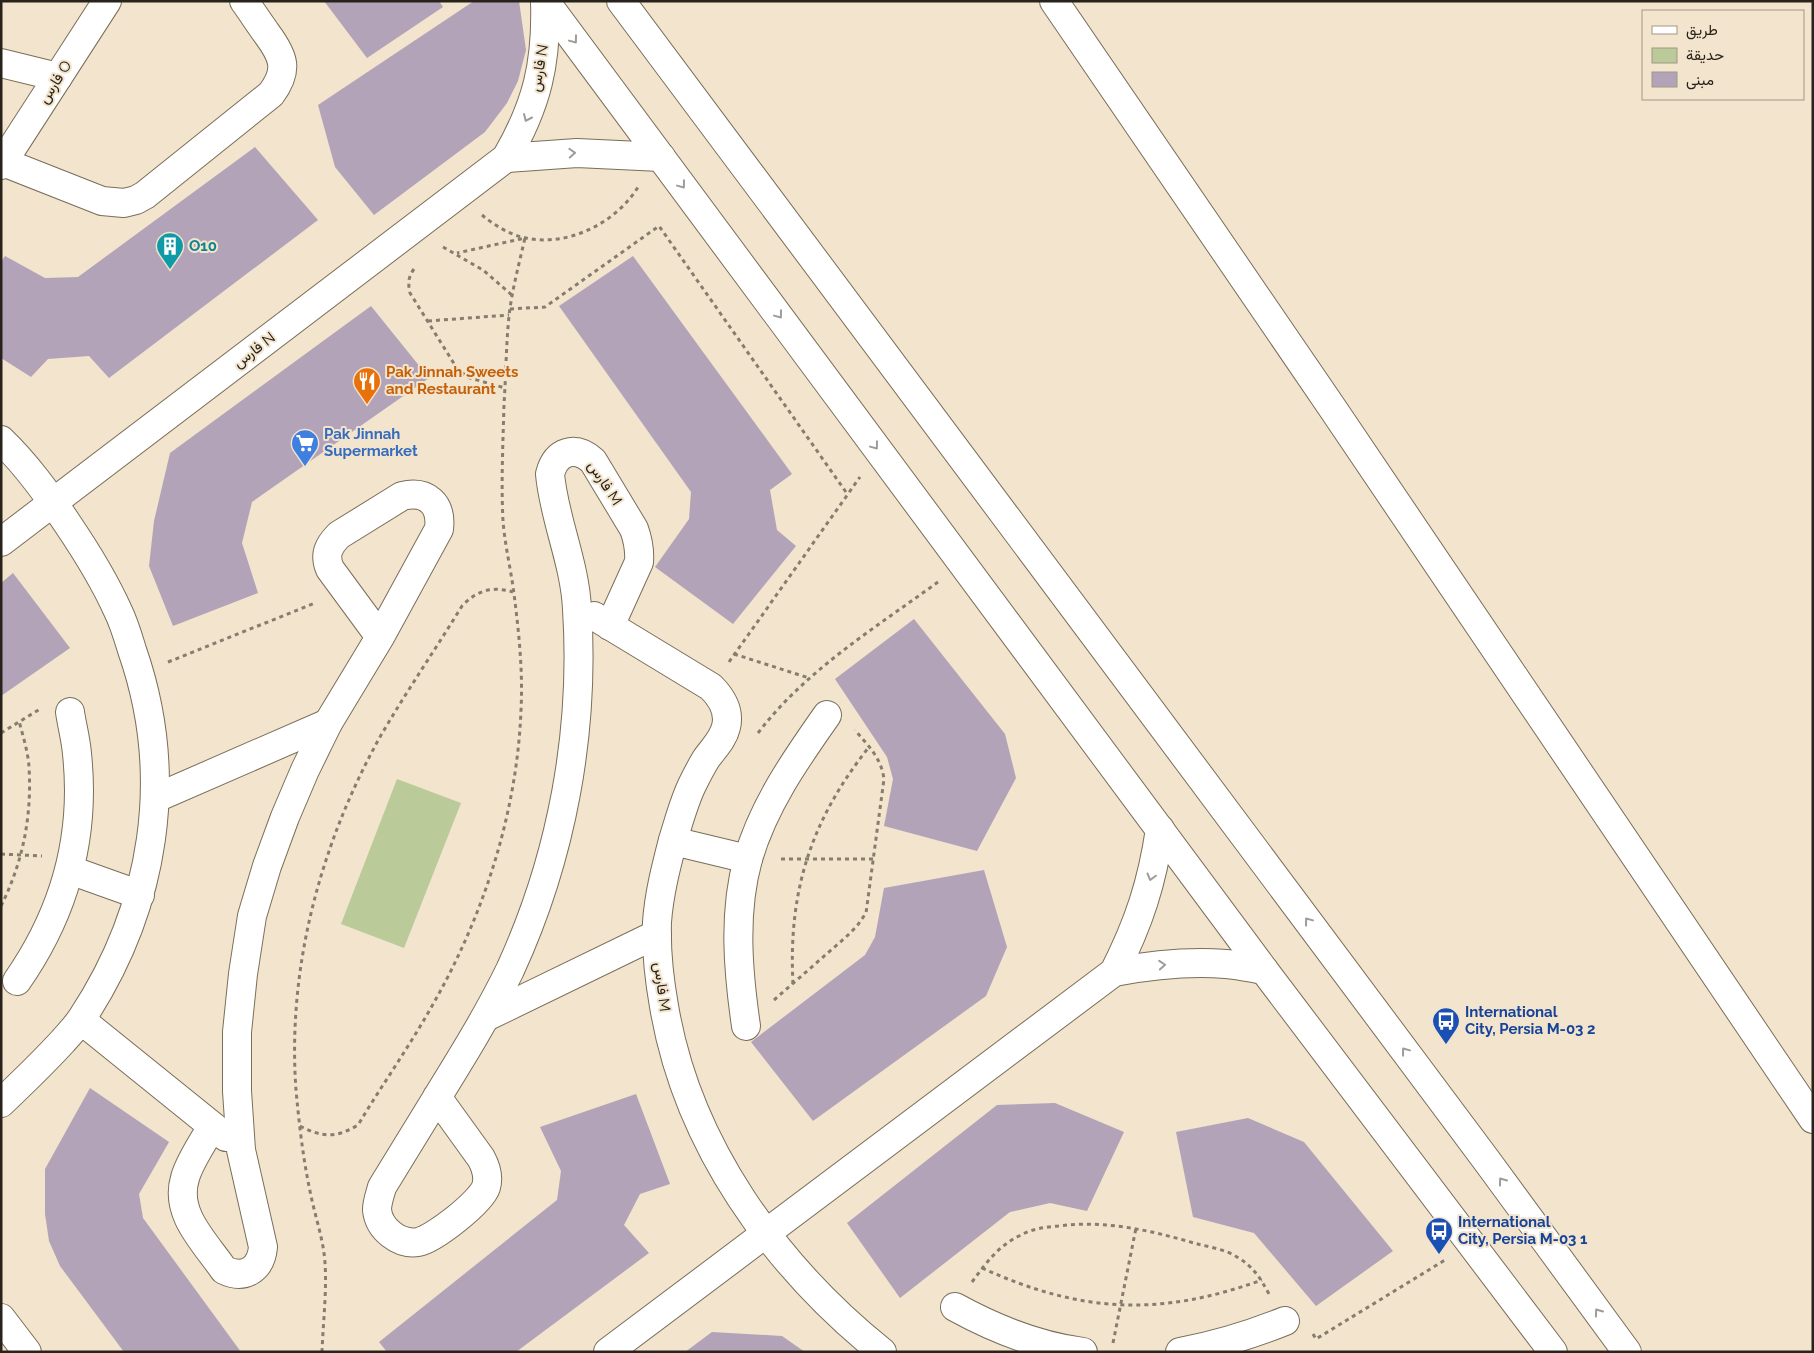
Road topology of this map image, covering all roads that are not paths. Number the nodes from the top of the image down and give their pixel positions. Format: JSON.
{"nodes":[{"id":1,"x":108,"y":1,"type":"edge"},
{"id":2,"x":244,"y":1,"type":"edge"},
{"id":3,"x":545,"y":1,"type":"edge"},
{"id":4,"x":621,"y":1,"type":"edge"},
{"id":5,"x":1054,"y":1,"type":"edge"},
{"id":6,"x":1,"y":63,"type":"edge"},
{"id":7,"x":58,"y":77,"type":"junction"},
{"id":8,"x":655,"y":156,"type":"junction"},
{"id":9,"x":506,"y":158,"type":"junction"},
{"id":10,"x":2,"y":163,"type":"edge"},
{"id":11,"x":1,"y":440,"type":"edge"},
{"id":12,"x":53,"y":502,"type":"junction"},
{"id":13,"x":1,"y":542,"type":"edge"},
{"id":14,"x":577,"y":607,"type":"junction"},
{"id":15,"x":610,"y":626,"type":"junction"},
{"id":16,"x":380,"y":637,"type":"junction"},
{"id":17,"x":70,"y":712,"type":"dead end"},
{"id":18,"x":827,"y":715,"type":"road end"},
{"id":19,"x":328,"y":723,"type":"junction"},
{"id":20,"x":156,"y":798,"type":"junction"},
{"id":21,"x":1160,"y":829,"type":"junction"},
{"id":22,"x":673,"y":841,"type":"junction"},
{"id":23,"x":748,"y":859,"type":"junction"},
{"id":24,"x":71,"y":864,"type":"junction"},
{"id":25,"x":140,"y":895,"type":"junction"},
{"id":26,"x":657,"y":934,"type":"junction"},
{"id":27,"x":1264,"y":970,"type":"junction"},
{"id":28,"x":1114,"y":972,"type":"junction"},
{"id":29,"x":17,"y":981,"type":"dead end"},
{"id":30,"x":486,"y":1016,"type":"junction"},
{"id":31,"x":81,"y":1020,"type":"junction"},
{"id":32,"x":746,"y":1026,"type":"road end"},
{"id":33,"x":437,"y":1098,"type":"junction"},
{"id":34,"x":1,"y":1103,"type":"edge"},
{"id":35,"x":1813,"y":1120,"type":"edge"},
{"id":36,"x":212,"y":1126,"type":"junction"},
{"id":37,"x":241,"y":1150,"type":"junction"},
{"id":38,"x":767,"y":1232,"type":"junction"},
{"id":39,"x":954,"y":1307,"type":"road end"},
{"id":40,"x":1,"y":1318,"type":"edge"},
{"id":41,"x":1285,"y":1321,"type":"road end"},
{"id":42,"x":27,"y":1352,"type":"edge"},
{"id":43,"x":608,"y":1352,"type":"edge"},
{"id":44,"x":882,"y":1352,"type":"edge"},
{"id":45,"x":1083,"y":1352,"type":"edge"},
{"id":46,"x":1180,"y":1352,"type":"edge"},
{"id":47,"x":1553,"y":1352,"type":"edge"},
{"id":48,"x":1627,"y":1352,"type":"edge"}],
"edges":[{"from":1,"to":7,"type":"street","name":"فارس O"},
{"from":2,"to":10,"type":"street"},
{"from":3,"to":8,"type":"street","one_way":true},
{"from":3,"to":9,"type":"street","name":"فارس N","one_way":true},
{"from":48,"to":4,"type":"street","one_way":true},
{"from":5,"to":35,"type":"street"},
{"from":6,"to":7,"type":"street"},
{"from":7,"to":10,"type":"street","name":"فارس O"},
{"from":9,"to":8,"type":"street","one_way":true},
{"from":8,"to":21,"type":"street","one_way":true},
{"from":9,"to":12,"type":"street","name":"فارس N"},
{"from":11,"to":12,"type":"street"},
{"from":12,"to":13,"type":"street","name":"فارس N"},
{"from":12,"to":20,"type":"street"},
{"from":14,"to":15,"type":"street","name":"فارس M"},
{"from":14,"to":15,"type":"street","name":"فارس M"},
{"from":14,"to":30,"type":"street","name":"فارس M"},
{"from":15,"to":22,"type":"street","name":"فارس M"},
{"from":16,"to":16,"type":"street"},
{"from":16,"to":19,"type":"street"},
{"from":17,"to":24,"type":"street"},
{"from":18,"to":23,"type":"street"},
{"from":19,"to":20,"type":"street"},
{"from":19,"to":37,"type":"street"},
{"from":20,"to":25,"type":"street"},
{"from":21,"to":27,"type":"street"},
{"from":21,"to":28,"type":"street","one_way":true},
{"from":22,"to":23,"type":"street"},
{"from":22,"to":26,"type":"street","name":"فارس M"},
{"from":23,"to":32,"type":"street"},
{"from":24,"to":25,"type":"street"},
{"from":24,"to":29,"type":"street"},
{"from":25,"to":31,"type":"street"},
{"from":26,"to":30,"type":"street"},
{"from":26,"to":38,"type":"street","name":"فارس M"},
{"from":28,"to":27,"type":"street","one_way":true},
{"from":27,"to":47,"type":"street"},
{"from":28,"to":38,"type":"street"},
{"from":30,"to":33,"type":"street","name":"فارس M"},
{"from":31,"to":34,"type":"street"},
{"from":31,"to":36,"type":"street"},
{"from":33,"to":33,"type":"street","name":"فارس M"},
{"from":36,"to":37,"type":"street"},
{"from":36,"to":37,"type":"street"},
{"from":38,"to":43,"type":"street"},
{"from":38,"to":44,"type":"street","name":"فارس M"},
{"from":39,"to":45,"type":"street"},
{"from":40,"to":42,"type":"street"},
{"from":41,"to":46,"type":"street"}]}
